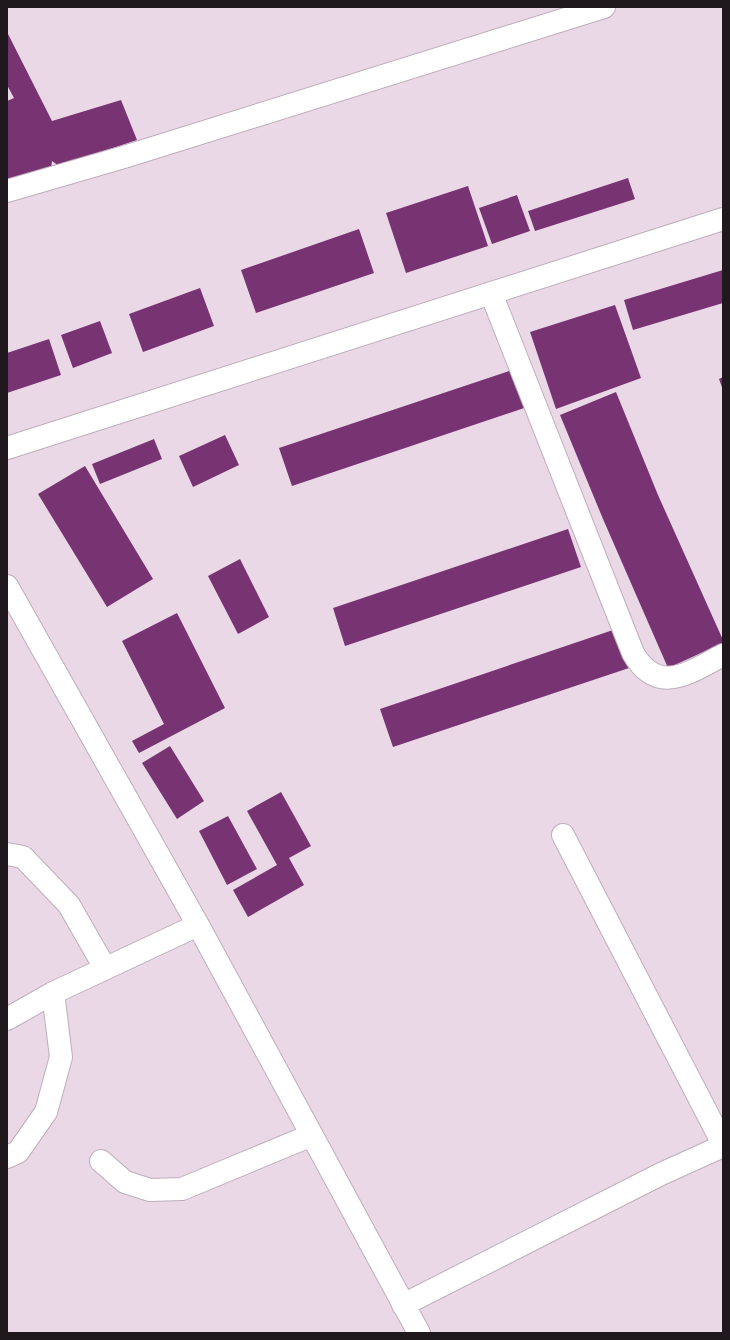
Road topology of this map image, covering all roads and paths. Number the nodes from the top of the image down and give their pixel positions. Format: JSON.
{"nodes":[{"id":1,"x":604,"y":7,"type":"edge"},
{"id":2,"x":7,"y":191,"type":"edge"},
{"id":3,"x":723,"y":219,"type":"edge"},
{"id":4,"x":491,"y":293,"type":"junction"},
{"id":5,"x":7,"y":448,"type":"edge"},
{"id":6,"x":7,"y":586,"type":"edge"},
{"id":7,"x":723,"y":655,"type":"edge"},
{"id":8,"x":563,"y":835,"type":"dead end"},
{"id":9,"x":7,"y":854,"type":"edge"},
{"id":10,"x":198,"y":925,"type":"junction"},
{"id":11,"x":105,"y":968,"type":"junction"},
{"id":12,"x":53,"y":993,"type":"junction"},
{"id":13,"x":7,"y":1019,"type":"edge"},
{"id":14,"x":312,"y":1136,"type":"junction"},
{"id":15,"x":723,"y":1145,"type":"edge"},
{"id":16,"x":7,"y":1157,"type":"edge"},
{"id":17,"x":101,"y":1161,"type":"dead end"},
{"id":18,"x":403,"y":1305,"type":"junction"},
{"id":19,"x":419,"y":1333,"type":"edge"}],
"edges":[{"from":1,"to":2,"type":"street"},
{"from":3,"to":4,"type":"street"},
{"from":4,"to":5,"type":"street"},
{"from":4,"to":7,"type":"street"},
{"from":6,"to":10,"type":"street"},
{"from":8,"to":15,"type":"street"},
{"from":9,"to":11,"type":"street"},
{"from":10,"to":11,"type":"street"},
{"from":10,"to":14,"type":"street"},
{"from":11,"to":12,"type":"street"},
{"from":12,"to":13,"type":"street"},
{"from":12,"to":16,"type":"street"},
{"from":14,"to":17,"type":"street"},
{"from":14,"to":18,"type":"street"},
{"from":15,"to":18,"type":"street"},
{"from":18,"to":19,"type":"street"}]}
